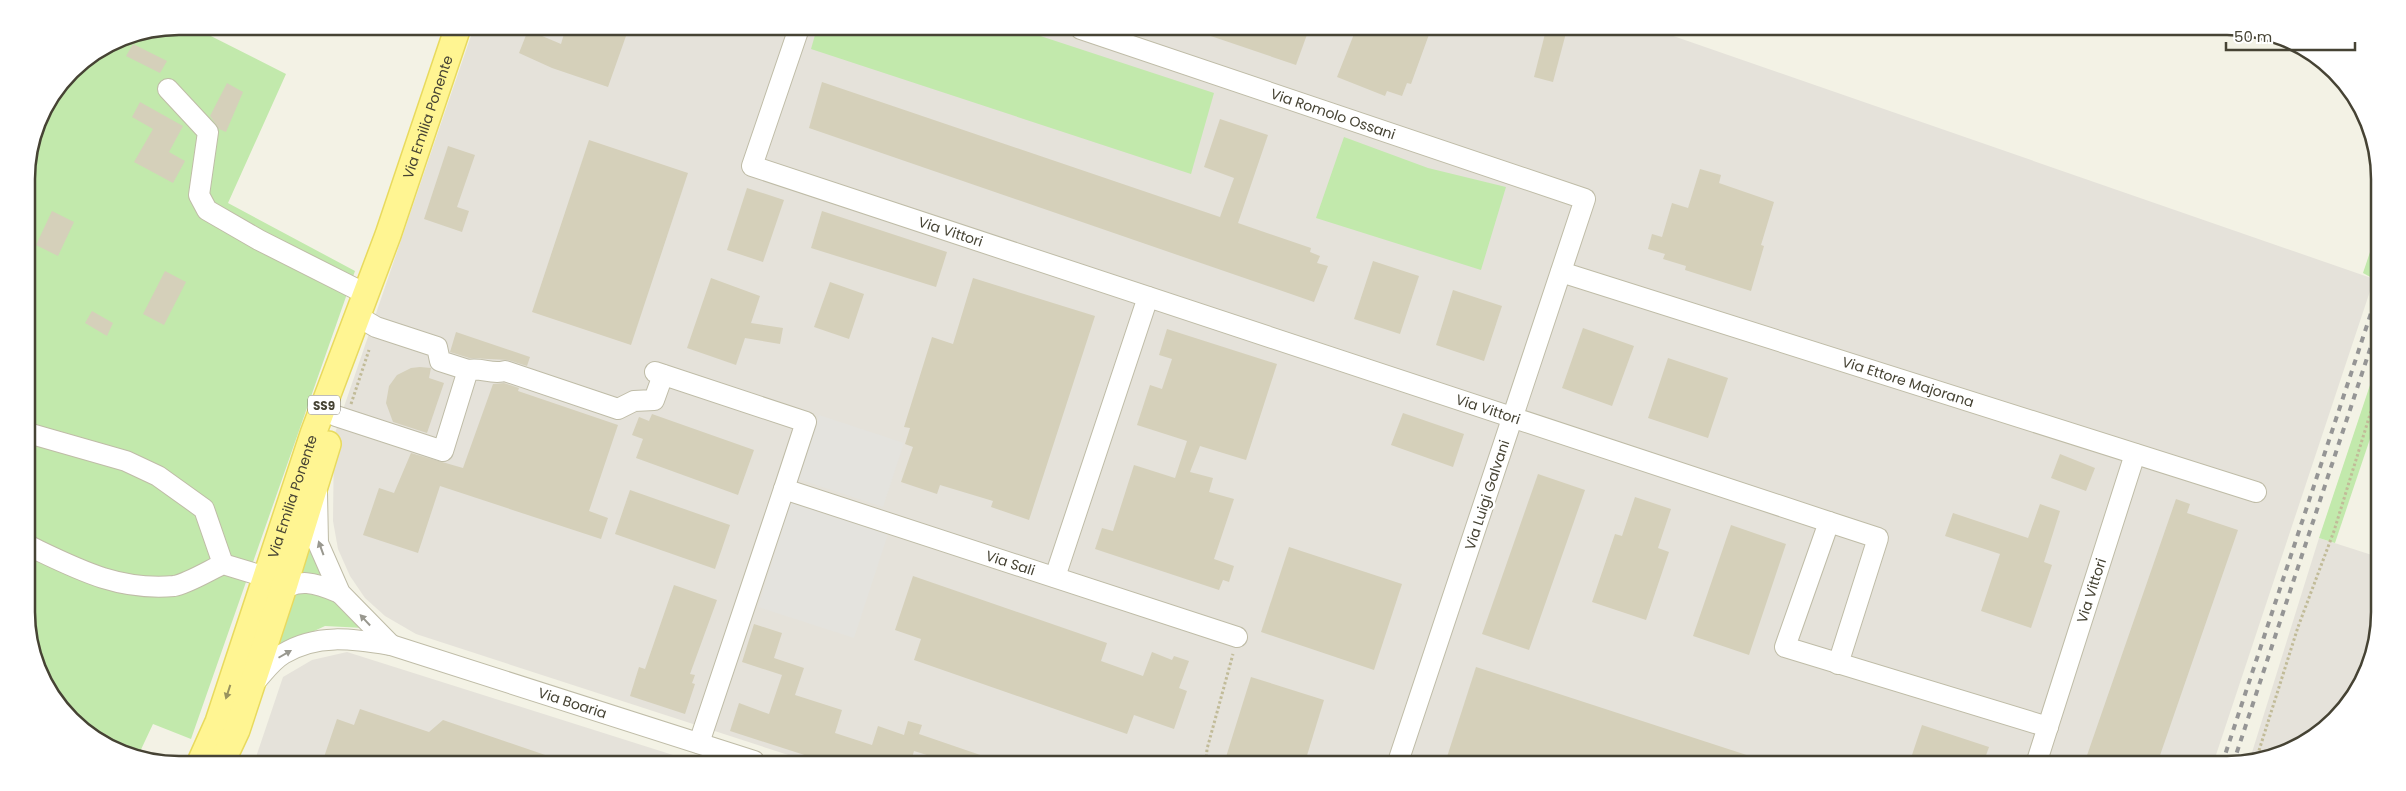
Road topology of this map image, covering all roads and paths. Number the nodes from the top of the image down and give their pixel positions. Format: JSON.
{"nodes":[{"id":1,"x":455,"y":35,"type":"edge"},
{"id":2,"x":797,"y":35,"type":"edge"},
{"id":3,"x":1102,"y":35,"type":"edge"},
{"id":4,"x":168,"y":89,"type":"dead end"},
{"id":5,"x":1585,"y":199,"type":"joint"},
{"id":6,"x":388,"y":235,"type":"junction"},
{"id":7,"x":1561,"y":272,"type":"junction"},
{"id":8,"x":366,"y":294,"type":"junction"},
{"id":9,"x":1148,"y":297,"type":"junction"},
{"id":10,"x":364,"y":320,"type":"junction"},
{"id":11,"x":468,"y":370,"type":"junction"},
{"id":12,"x":2371,"y":411,"type":"edge"},
{"id":13,"x":336,"y":416,"type":"junction"},
{"id":14,"x":1513,"y":416,"type":"junction"},
{"id":15,"x":35,"y":435,"type":"edge"},
{"id":16,"x":2135,"y":454,"type":"junction"},
{"id":17,"x":317,"y":478,"type":"junction"},
{"id":18,"x":784,"y":489,"type":"junction"},
{"id":19,"x":2256,"y":492,"type":"dead end"},
{"id":20,"x":1828,"y":522,"type":"junction"},
{"id":21,"x":35,"y":549,"type":"edge"},
{"id":22,"x":223,"y":564,"type":"junction"},
{"id":23,"x":1055,"y":578,"type":"junction"},
{"id":24,"x":275,"y":582,"type":"junction"},
{"id":25,"x":340,"y":593,"type":"junction"},
{"id":26,"x":1237,"y":637,"type":"joint"},
{"id":27,"x":391,"y":645,"type":"junction"},
{"id":28,"x":1838,"y":664,"type":"junction"},
{"id":29,"x":250,"y":687,"type":"junction"},
{"id":30,"x":2048,"y":727,"type":"junction"},
{"id":31,"x":698,"y":743,"type":"junction"},
{"id":32,"x":2258,"y":752,"type":"edge"},
{"id":33,"x":203,"y":756,"type":"edge"},
{"id":34,"x":225,"y":756,"type":"edge"},
{"id":35,"x":738,"y":756,"type":"edge"},
{"id":36,"x":1206,"y":756,"type":"edge"},
{"id":37,"x":1400,"y":756,"type":"edge"},
{"id":38,"x":2039,"y":756,"type":"edge"}],
"edges":[{"from":1,"to":6,"type":"main road","name":"Via Emilia Ponente","number":"SS9"},
{"from":2,"to":9,"type":"street","name":"Via Vittori"},
{"from":3,"to":5,"type":"street","name":"Via Romolo Ossani"},
{"from":4,"to":8,"type":"street"},
{"from":5,"to":7,"type":"street","name":"Via Luigi Galvani"},
{"from":6,"to":8,"type":"main road","name":"Via Emilia Ponente","number":"SS9"},
{"from":6,"to":10,"type":"main road","name":"Via Emilia Ponente","number":"SS9"},
{"from":7,"to":14,"type":"street","name":"Via Luigi Galvani"},
{"from":7,"to":16,"type":"street","name":"Via Ettore Majorana"},
{"from":8,"to":24,"type":"main road","name":"Via Emilia Ponente","number":"SS9"},
{"from":9,"to":14,"type":"street","name":"Via Vittori"},
{"from":9,"to":23,"type":"street"},
{"from":10,"to":11,"type":"street"},
{"from":10,"to":13,"type":"main road","name":"Via Emilia Ponente","number":"SS9"},
{"from":11,"to":13,"type":"street"},
{"from":11,"to":18,"type":"street"},
{"from":12,"to":32,"type":"path"},
{"from":13,"to":17,"type":"main road","name":"Via Emilia Ponente","number":"SS9"},
{"from":14,"to":20,"type":"street","name":"Via Vittori"},
{"from":14,"to":37,"type":"street","name":"Via Luigi Galvani"},
{"from":15,"to":22,"type":"street"},
{"from":16,"to":19,"type":"street","name":"Via Ettore Majorana"},
{"from":16,"to":30,"type":"street","name":"Via Vittori"},
{"from":17,"to":24,"type":"main road","name":"Via Emilia Ponente","number":"SS9"},
{"from":25,"to":17,"type":"street","name":"Via Boaria","one_way":true},
{"from":18,"to":23,"type":"street","name":"Via Sali"},
{"from":18,"to":31,"type":"street"},
{"from":20,"to":28,"type":"street","name":"Via Vittori"},
{"from":20,"to":28,"type":"street"},
{"from":21,"to":22,"type":"street"},
{"from":22,"to":24,"type":"street"},
{"from":23,"to":26,"type":"street","name":"Via Sali"},
{"from":24,"to":25,"type":"street","name":"Via Boaria"},
{"from":24,"to":29,"type":"main road","name":"Via Emilia Ponente","number":"SS9"},
{"from":24,"to":33,"type":"main road","name":"Via Emilia Ponente","number":"SS9","one_way":true},
{"from":27,"to":25,"type":"street","name":"Via Boaria","one_way":true},
{"from":26,"to":36,"type":"path"},
{"from":29,"to":27,"type":"street","name":"Via Boaria","one_way":true},
{"from":27,"to":31,"type":"street","name":"Via Boaria"},
{"from":28,"to":30,"type":"street"},
{"from":29,"to":34,"type":"main road","name":"Via Emilia Ponente","number":"SS9"},
{"from":30,"to":38,"type":"street","name":"Via Vittori"},
{"from":31,"to":35,"type":"street","name":"Via Boaria"}]}
